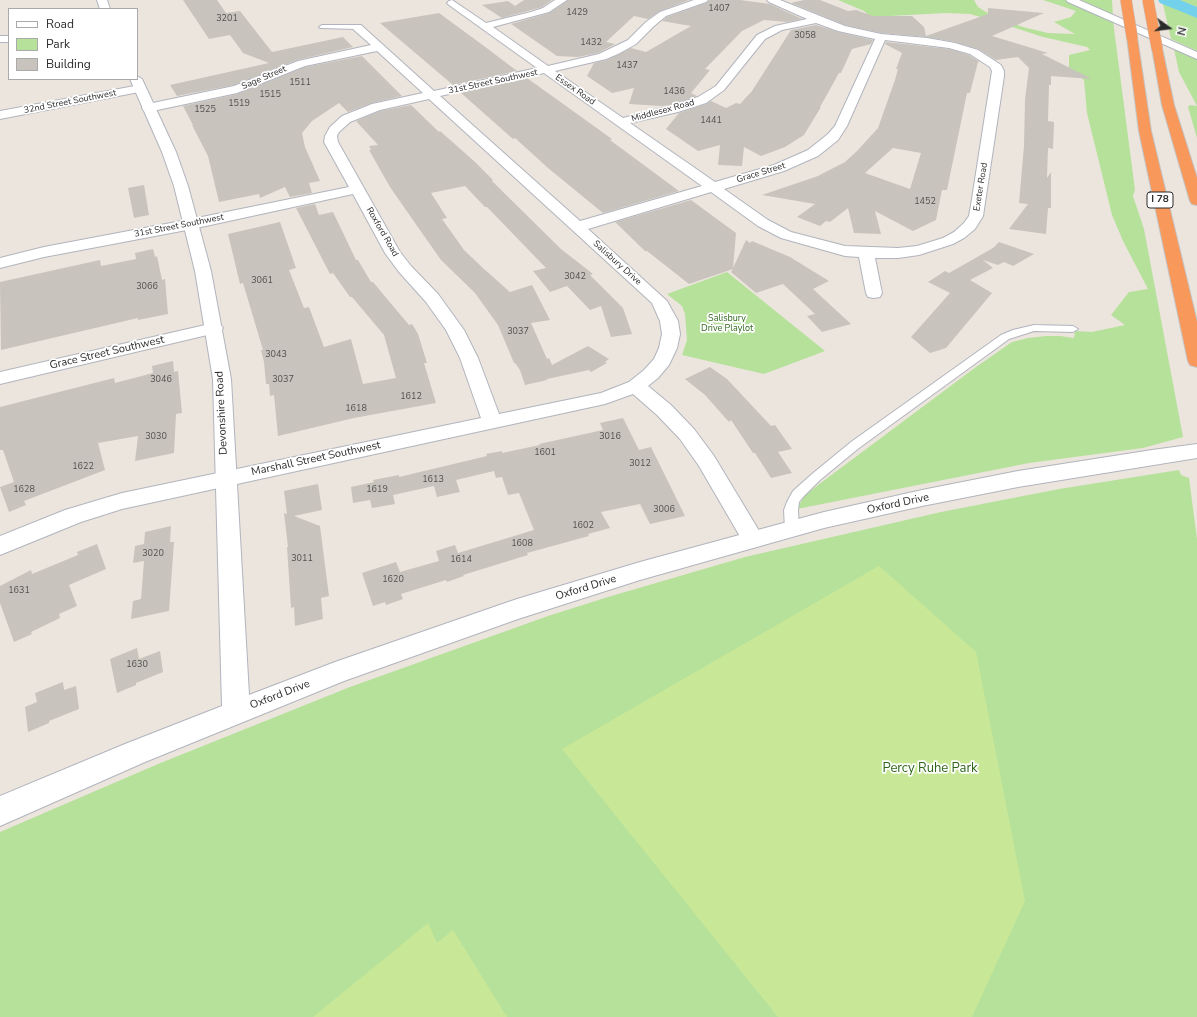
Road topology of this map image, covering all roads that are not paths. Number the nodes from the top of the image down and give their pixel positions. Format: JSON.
{"nodes":[{"id":1,"x":562,"y":0,"type":"edge"},
{"id":2,"x":703,"y":0,"type":"edge"},
{"id":3,"x":772,"y":0,"type":"edge"},
{"id":4,"x":1071,"y":0,"type":"edge"},
{"id":5,"x":1126,"y":0,"type":"edge"},
{"id":6,"x":1148,"y":0,"type":"edge"},
{"id":7,"x":452,"y":3,"type":"dead end"},
{"id":8,"x":817,"y":20,"type":"junction"},
{"id":9,"x":485,"y":26,"type":"junction"},
{"id":10,"x":322,"y":27,"type":"dead end"},
{"id":11,"x":357,"y":27,"type":"joint"},
{"id":12,"x":881,"y":37,"type":"junction"},
{"id":13,"x":379,"y":47,"type":"junction"},
{"id":14,"x":1197,"y":56,"type":"edge"},
{"id":15,"x":548,"y":70,"type":"junction"},
{"id":16,"x":138,"y":84,"type":"edge"},
{"id":17,"x":432,"y":95,"type":"junction"},
{"id":18,"x":148,"y":108,"type":"junction"},
{"id":19,"x":0,"y":115,"type":"edge"},
{"id":20,"x":622,"y":122,"type":"junction"},
{"id":21,"x":697,"y":177,"type":"joint"},
{"id":22,"x":712,"y":188,"type":"junction"},
{"id":23,"x":358,"y":189,"type":"junction"},
{"id":24,"x":1197,"y":201,"type":"edge"},
{"id":25,"x":192,"y":224,"type":"junction"},
{"id":26,"x":577,"y":227,"type":"junction"},
{"id":27,"x":866,"y":253,"type":"junction"},
{"id":28,"x":0,"y":263,"type":"edge"},
{"id":29,"x":874,"y":293,"type":"dead end"},
{"id":30,"x":214,"y":328,"type":"junction"},
{"id":31,"x":1073,"y":329,"type":"dead end"},
{"id":32,"x":1197,"y":361,"type":"edge"},
{"id":33,"x":0,"y":378,"type":"edge"},
{"id":34,"x":636,"y":386,"type":"junction"},
{"id":35,"x":492,"y":422,"type":"junction"},
{"id":36,"x":1197,"y":451,"type":"edge"},
{"id":37,"x":225,"y":478,"type":"junction"},
{"id":38,"x":792,"y":529,"type":"junction"},
{"id":39,"x":752,"y":539,"type":"junction"},
{"id":40,"x":0,"y":546,"type":"edge"},
{"id":41,"x":236,"y":711,"type":"junction"},
{"id":42,"x":0,"y":811,"type":"edge"}],
"edges":[{"from":1,"to":9,"type":"street"},
{"from":2,"to":15,"type":"street","name":"31st Street Southwest"},
{"from":3,"to":8,"type":"street","name":"Exeter Road"},
{"from":4,"to":14,"type":"street"},
{"from":5,"to":32,"type":"highway","number":"I 78","bridge":true},
{"from":6,"to":24,"type":"highway","bridge":true},
{"from":7,"to":9,"type":"street","name":"Essex Road"},
{"from":8,"to":12,"type":"street","name":"Exeter Road"},
{"from":8,"to":20,"type":"street","name":"Middlesex Road"},
{"from":9,"to":15,"type":"street","name":"Essex Road"},
{"from":10,"to":11,"type":"lane"},
{"from":11,"to":13,"type":"street","name":"Salisbury Drive"},
{"from":12,"to":22,"type":"street","name":"Grace Street"},
{"from":12,"to":27,"type":"street","name":"Exeter Road"},
{"from":13,"to":17,"type":"street","name":"Salisbury Drive"},
{"from":13,"to":18,"type":"street","name":"Sage Street"},
{"from":15,"to":17,"type":"street","name":"31st Street Southwest"},
{"from":15,"to":20,"type":"street","name":"Essex Road"},
{"from":16,"to":18,"type":"street","name":"Devonshire Road"},
{"from":16,"to":19,"type":"street","name":"32nd Street Southwest"},
{"from":17,"to":23,"type":"street","name":"Roxford Road"},
{"from":17,"to":26,"type":"street","name":"Salisbury Drive"},
{"from":18,"to":25,"type":"street","name":"Devonshire Road"},
{"from":20,"to":21,"type":"street","name":"Essex Road"},
{"from":21,"to":22,"type":"street","name":"Exeter Road"},
{"from":22,"to":26,"type":"street","name":"Grace Street"},
{"from":22,"to":27,"type":"street","name":"Exeter Road"},
{"from":23,"to":25,"type":"street","name":"31st Street Southwest"},
{"from":23,"to":35,"type":"street","name":"Roxford Road"},
{"from":25,"to":28,"type":"street","name":"31st Street Southwest"},
{"from":25,"to":30,"type":"street","name":"Devonshire Road"},
{"from":26,"to":34,"type":"street","name":"Salisbury Drive"},
{"from":27,"to":29,"type":"street"},
{"from":30,"to":33,"type":"street","name":"Grace Street Southwest"},
{"from":30,"to":37,"type":"street","name":"Devonshire Road"},
{"from":31,"to":38,"type":"lane"},
{"from":34,"to":35,"type":"street","name":"Marshall Street Southwest"},
{"from":34,"to":39,"type":"street"},
{"from":35,"to":37,"type":"street","name":"Marshall Street Southwest"},
{"from":36,"to":38,"type":"street","name":"Oxford Drive"},
{"from":37,"to":40,"type":"street","name":"Marshall Street Southwest"},
{"from":37,"to":41,"type":"street","name":"Devonshire Road"},
{"from":38,"to":39,"type":"street","name":"Oxford Drive"},
{"from":39,"to":41,"type":"street","name":"Oxford Drive"},
{"from":41,"to":42,"type":"street","name":"Oxford Drive"}]}
